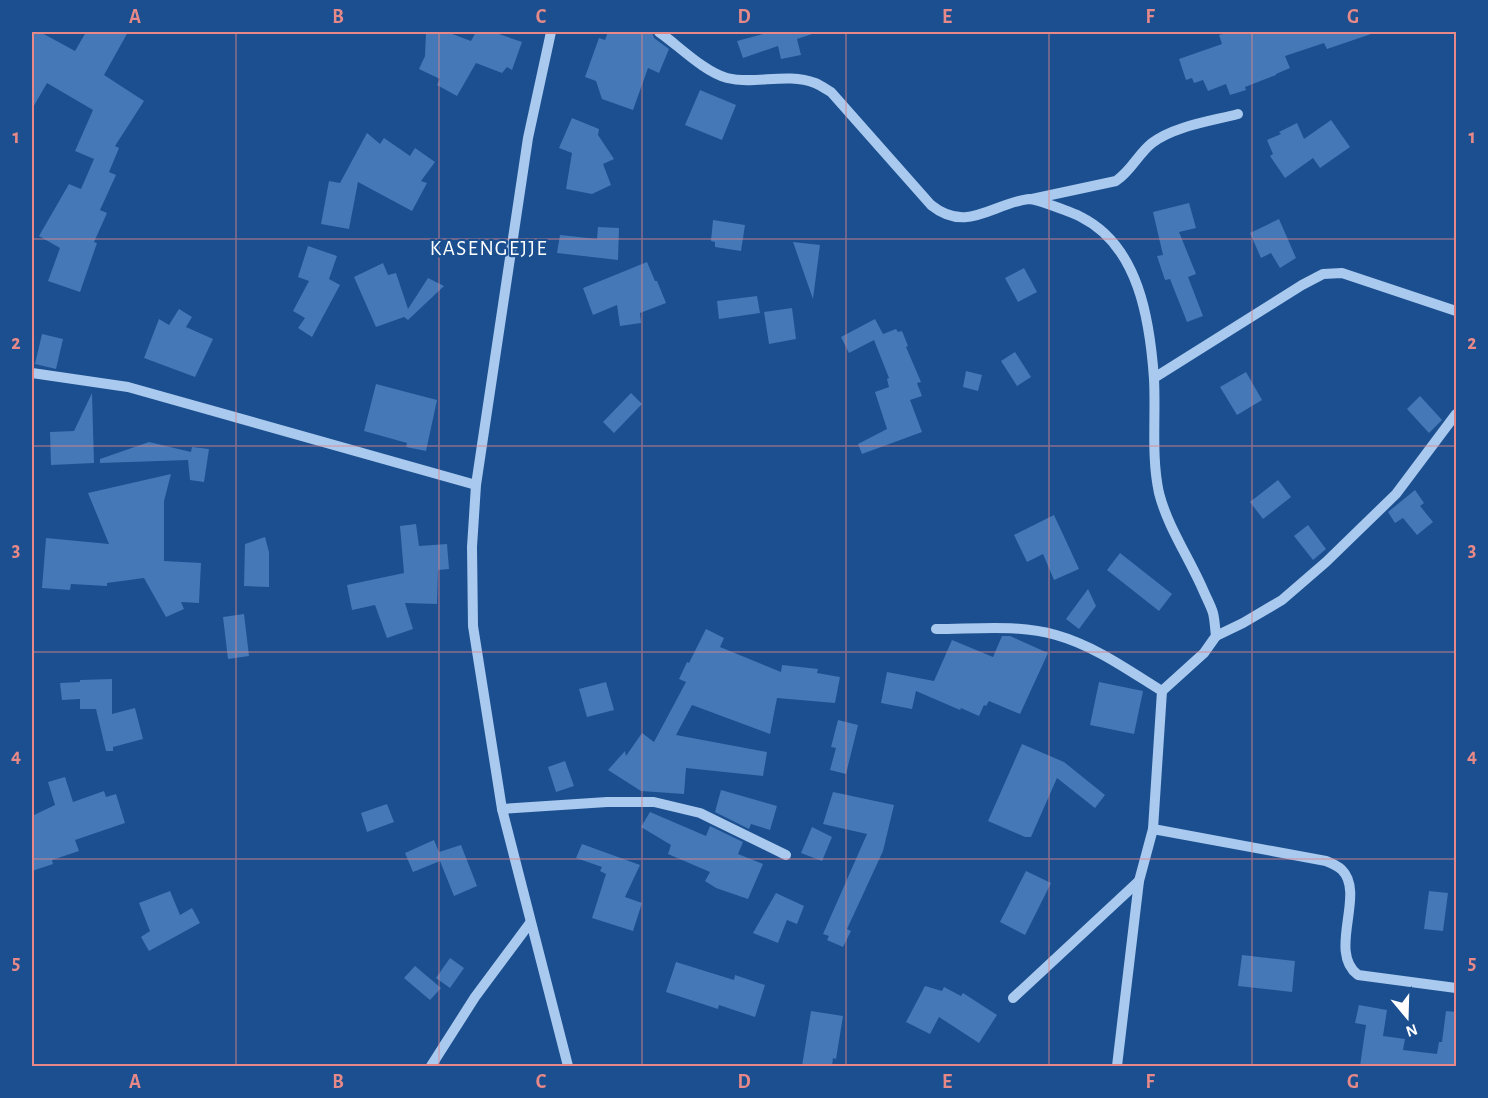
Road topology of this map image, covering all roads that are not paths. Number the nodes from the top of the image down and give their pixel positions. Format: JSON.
{"nodes":[{"id":1,"x":551,"y":32,"type":"edge"},
{"id":2,"x":658,"y":32,"type":"edge"},
{"id":3,"x":1238,"y":114,"type":"dead end"},
{"id":4,"x":1031,"y":199,"type":"junction"},
{"id":5,"x":1456,"y":311,"type":"edge"},
{"id":6,"x":32,"y":373,"type":"edge"},
{"id":7,"x":1154,"y":378,"type":"junction"},
{"id":8,"x":1456,"y":414,"type":"edge"},
{"id":9,"x":476,"y":485,"type":"junction"},
{"id":10,"x":936,"y":629,"type":"dead end"},
{"id":11,"x":1216,"y":636,"type":"junction"},
{"id":12,"x":1162,"y":691,"type":"junction"},
{"id":13,"x":502,"y":809,"type":"junction"},
{"id":14,"x":1154,"y":829,"type":"junction"},
{"id":15,"x":786,"y":855,"type":"dead end"},
{"id":16,"x":1139,"y":881,"type":"junction"},
{"id":17,"x":530,"y":923,"type":"junction"},
{"id":18,"x":1456,"y":988,"type":"edge"},
{"id":19,"x":1013,"y":998,"type":"dead end"},
{"id":20,"x":431,"y":1066,"type":"edge"},
{"id":21,"x":568,"y":1066,"type":"edge"},
{"id":22,"x":1117,"y":1066,"type":"edge"}],
"edges":[{"from":1,"to":9,"type":"street"},
{"from":2,"to":4,"type":"street"},
{"from":3,"to":4,"type":"street"},
{"from":4,"to":7,"type":"street"},
{"from":5,"to":7,"type":"street"},
{"from":6,"to":9,"type":"street"},
{"from":7,"to":11,"type":"street"},
{"from":8,"to":11,"type":"street"},
{"from":9,"to":13,"type":"street"},
{"from":10,"to":12,"type":"street"},
{"from":11,"to":12,"type":"street"},
{"from":12,"to":14,"type":"street"},
{"from":13,"to":15,"type":"street"},
{"from":13,"to":17,"type":"street"},
{"from":14,"to":16,"type":"street"},
{"from":14,"to":18,"type":"street"},
{"from":16,"to":19,"type":"street"},
{"from":16,"to":22,"type":"street"},
{"from":17,"to":20,"type":"street"},
{"from":17,"to":21,"type":"street"}]}
